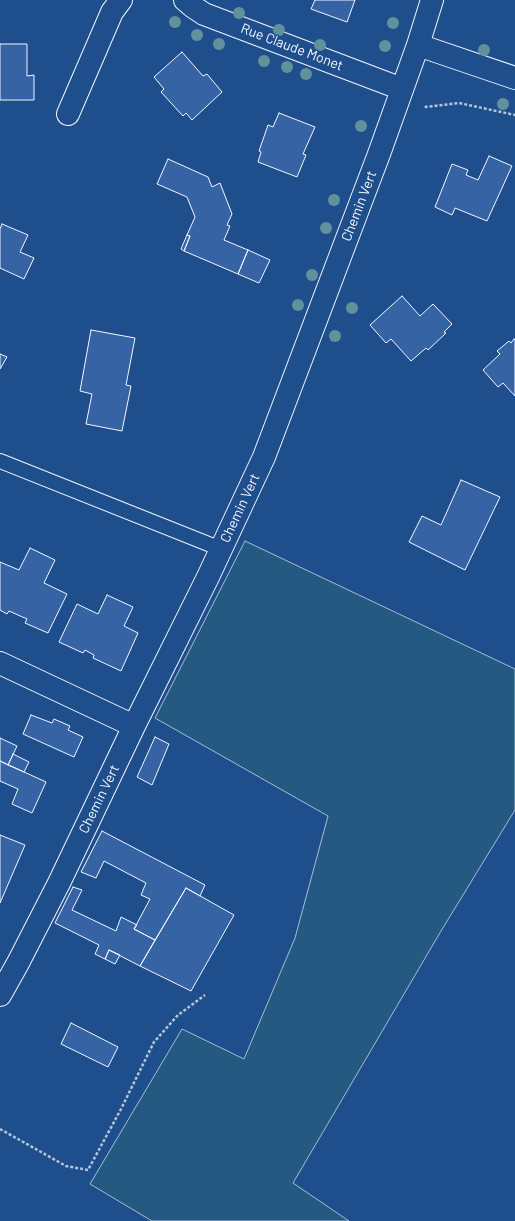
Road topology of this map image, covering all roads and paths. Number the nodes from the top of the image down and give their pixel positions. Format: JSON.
{"nodes":[{"id":1,"x":121,"y":0,"type":"edge"},
{"id":2,"x":185,"y":0,"type":"edge"},
{"id":3,"x":432,"y":0,"type":"edge"},
{"id":4,"x":418,"y":45,"type":"junction"},
{"id":5,"x":515,"y":78,"type":"edge"},
{"id":6,"x":402,"y":89,"type":"junction"},
{"id":7,"x":68,"y":114,"type":"dead end"},
{"id":8,"x":515,"y":115,"type":"edge"},
{"id":9,"x":0,"y":461,"type":"edge"},
{"id":10,"x":221,"y":549,"type":"junction"},
{"id":11,"x":0,"y":663,"type":"edge"},
{"id":12,"x":134,"y":726,"type":"junction"},
{"id":13,"x":0,"y":995,"type":"edge"},
{"id":14,"x":205,"y":995,"type":"dead end"},
{"id":15,"x":0,"y":1129,"type":"edge"}],
"edges":[{"from":1,"to":7,"type":"street"},
{"from":2,"to":6,"type":"street","name":"Rue Claude Monet"},
{"from":3,"to":4,"type":"street","name":"Chemin Vert"},
{"from":4,"to":5,"type":"street"},
{"from":4,"to":6,"type":"street","name":"Chemin Vert"},
{"from":6,"to":8,"type":"path"},
{"from":6,"to":10,"type":"street","name":"Chemin Vert"},
{"from":9,"to":10,"type":"lane"},
{"from":10,"to":12,"type":"street","name":"Chemin Vert"},
{"from":11,"to":12,"type":"street"},
{"from":12,"to":13,"type":"street","name":"Chemin Vert"},
{"from":14,"to":15,"type":"path"}]}
